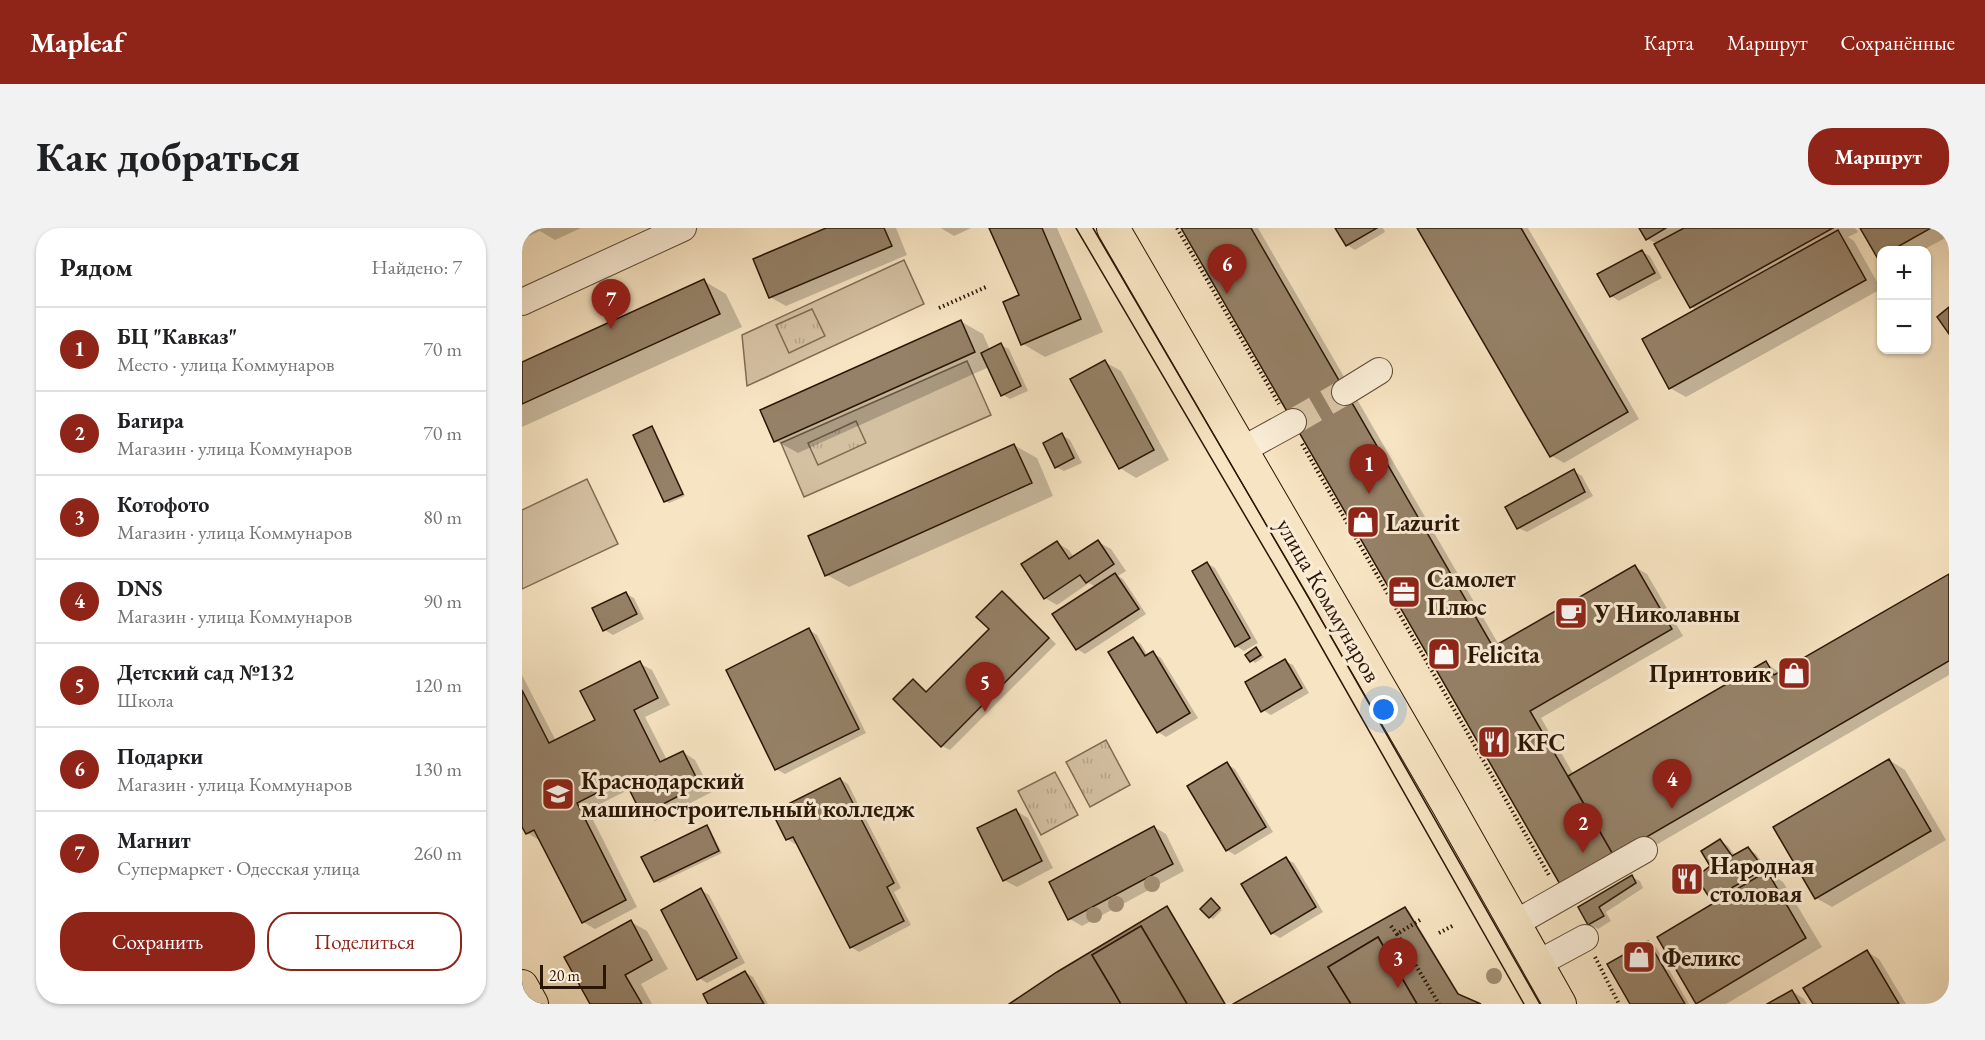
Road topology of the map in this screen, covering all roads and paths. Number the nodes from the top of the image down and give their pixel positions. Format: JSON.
{"nodes":[{"id":1,"x":683,"y":228,"type":"edge"},
{"id":2,"x":1113,"y":228,"type":"edge"},
{"id":3,"x":1177,"y":228,"type":"edge"},
{"id":4,"x":986,"y":287,"type":"dead end"},
{"id":5,"x":522,"y":302,"type":"edge"},
{"id":6,"x":939,"y":308,"type":"dead end"},
{"id":7,"x":1379,"y":371,"type":"dead end"},
{"id":8,"x":1345,"y":392,"type":"tunnel mouth"},
{"id":9,"x":1292,"y":423,"type":"junction"},
{"id":10,"x":1242,"y":450,"type":"junction"},
{"id":11,"x":1644,"y":850,"type":"dead end"},
{"id":12,"x":1562,"y":897,"type":"junction"},
{"id":13,"x":1420,"y":920,"type":"dead end"},
{"id":14,"x":1514,"y":924,"type":"junction"},
{"id":15,"x":1454,"y":925,"type":"dead end"},
{"id":16,"x":1391,"y":926,"type":"dead end"},
{"id":17,"x":1439,"y":933,"type":"dead end"},
{"id":18,"x":1397,"y":934,"type":"junction"},
{"id":19,"x":1585,"y":938,"type":"joint"},
{"id":20,"x":1537,"y":964,"type":"junction"},
{"id":21,"x":522,"y":986,"type":"edge"},
{"id":22,"x":532,"y":1004,"type":"edge"},
{"id":23,"x":1439,"y":1004,"type":"edge"},
{"id":24,"x":1560,"y":1004,"type":"edge"},
{"id":25,"x":1619,"y":1004,"type":"edge"}],
"edges":[{"from":1,"to":5,"type":"street"},
{"from":2,"to":10,"type":"main road","name":"улица Коммунаров"},
{"from":3,"to":9,"type":"path"},
{"from":4,"to":6,"type":"path"},
{"from":7,"to":8,"type":"street"},
{"from":9,"to":10,"type":"street"},
{"from":9,"to":12,"type":"path"},
{"from":10,"to":14,"type":"main road","name":"улица Коммунаров"},
{"from":11,"to":12,"type":"street"},
{"from":12,"to":14,"type":"street"},
{"from":13,"to":18,"type":"path"},
{"from":14,"to":20,"type":"main road","name":"улица Коммунаров"},
{"from":15,"to":17,"type":"path"},
{"from":16,"to":18,"type":"path"},
{"from":18,"to":23,"type":"path"},
{"from":19,"to":20,"type":"street"},
{"from":19,"to":25,"type":"path"},
{"from":20,"to":24,"type":"main road","name":"улица Коммунаров"},
{"from":21,"to":22,"type":"main road"}]}
